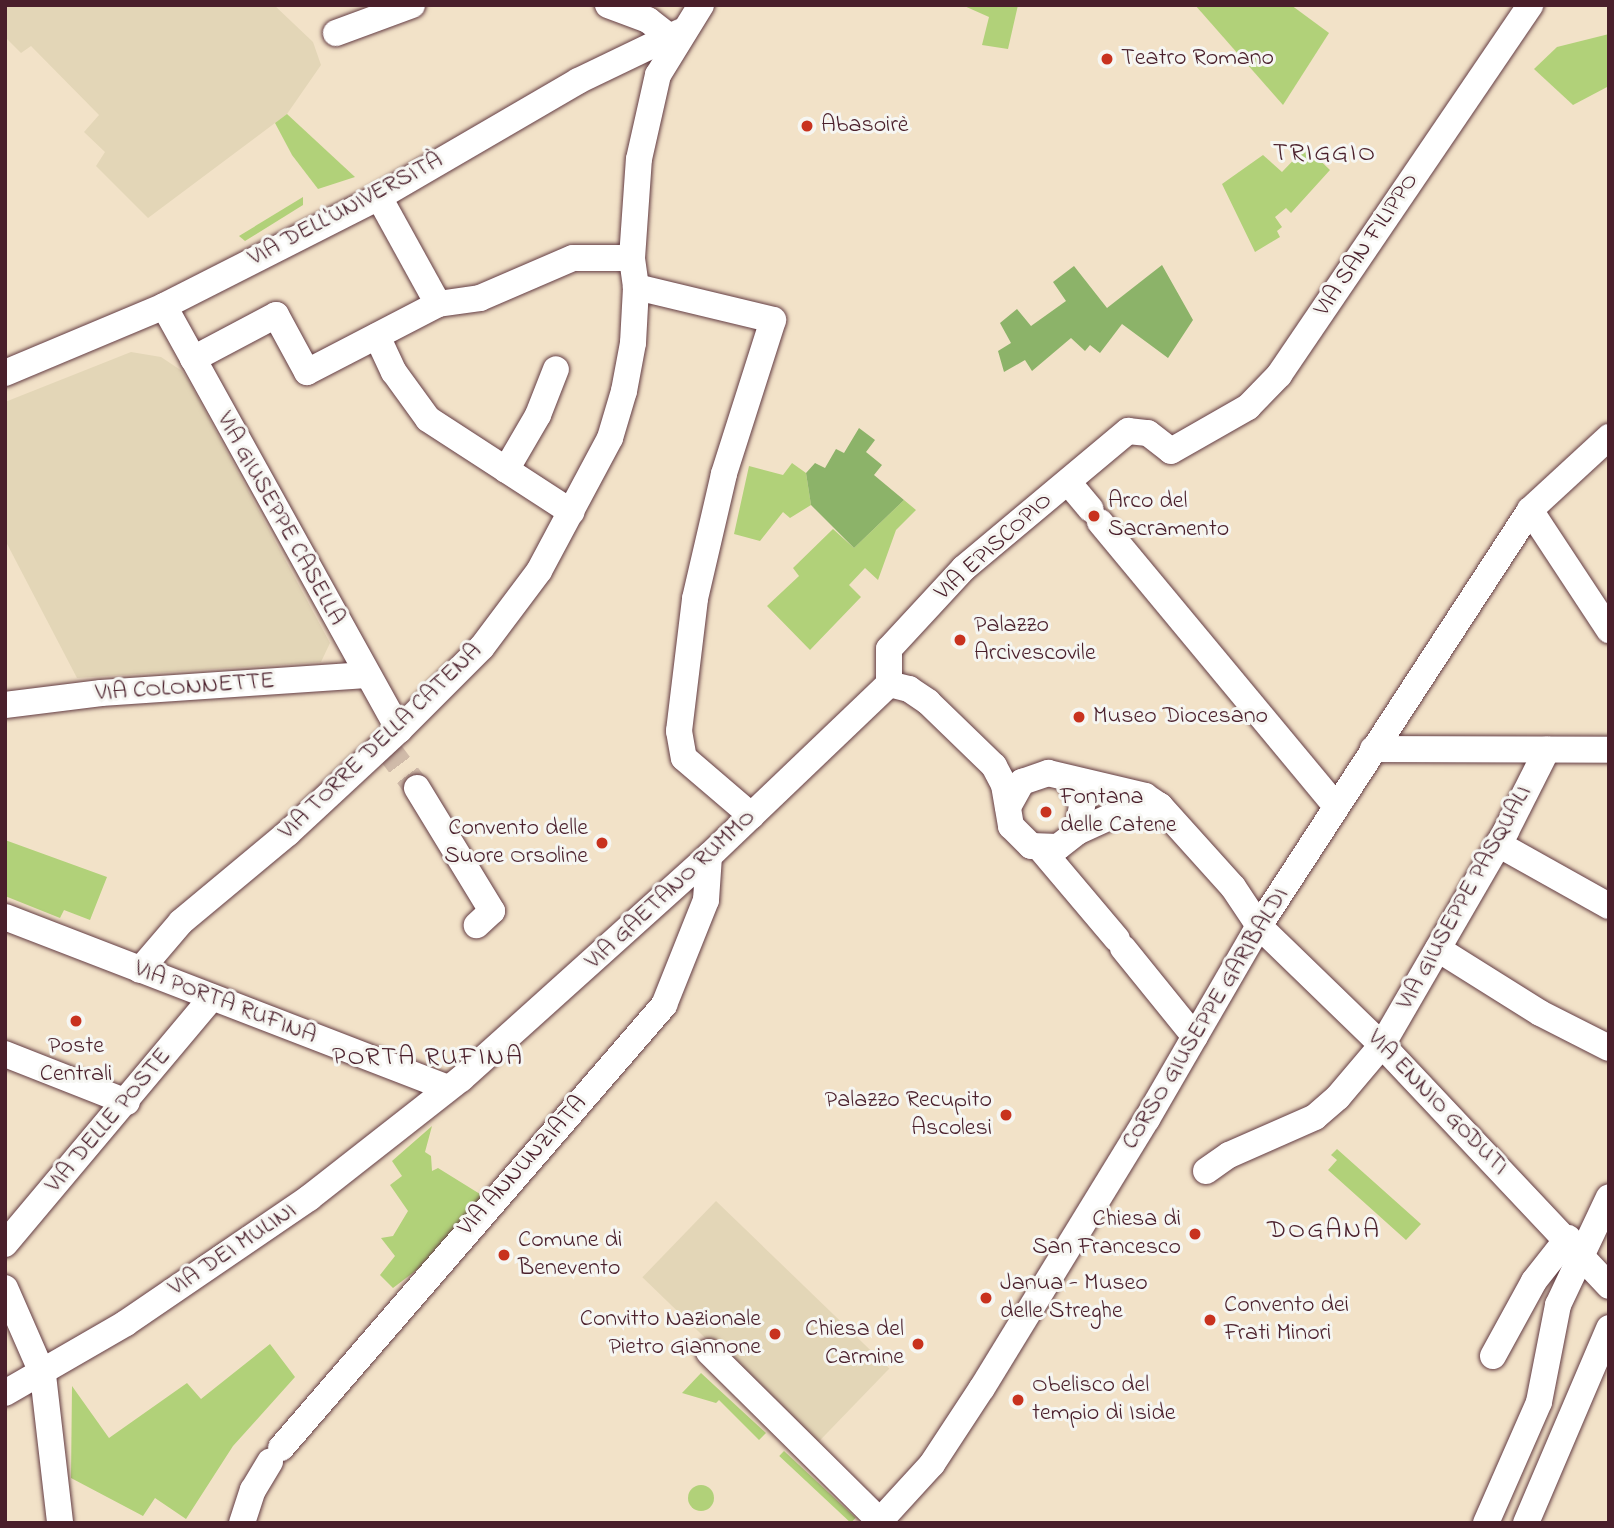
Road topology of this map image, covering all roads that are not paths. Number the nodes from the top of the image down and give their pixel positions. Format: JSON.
{"nodes":[{"id":1,"x":412,"y":5,"type":"edge"},
{"id":2,"x":608,"y":5,"type":"edge"},
{"id":3,"x":701,"y":5,"type":"edge"},
{"id":4,"x":1530,"y":5,"type":"edge"},
{"id":5,"x":336,"y":33,"type":"dead end"},
{"id":6,"x":675,"y":35,"type":"junction"},
{"id":7,"x":379,"y":197,"type":"junction"},
{"id":8,"x":632,"y":258,"type":"junction"},
{"id":9,"x":636,"y":287,"type":"junction"},
{"id":10,"x":438,"y":304,"type":"junction"},
{"id":11,"x":164,"y":306,"type":"junction"},
{"id":12,"x":377,"y":336,"type":"junction"},
{"id":13,"x":193,"y":359,"type":"junction"},
{"id":14,"x":556,"y":369,"type":"dead end"},
{"id":15,"x":5,"y":373,"type":"edge"},
{"id":16,"x":1128,"y":431,"type":"joint"},
{"id":17,"x":1609,"y":437,"type":"edge"},
{"id":18,"x":506,"y":470,"type":"junction"},
{"id":19,"x":1068,"y":482,"type":"junction"},
{"id":20,"x":1530,"y":510,"type":"junction"},
{"id":21,"x":571,"y":512,"type":"junction"},
{"id":22,"x":1609,"y":630,"type":"edge"},
{"id":23,"x":366,"y":676,"type":"junction"},
{"id":24,"x":889,"y":684,"type":"junction"},
{"id":25,"x":5,"y":705,"type":"edge"},
{"id":26,"x":400,"y":730,"type":"junction"},
{"id":27,"x":1373,"y":750,"type":"junction"},
{"id":28,"x":1547,"y":750,"type":"junction"},
{"id":29,"x":1609,"y":750,"type":"edge"},
{"id":30,"x":994,"y":766,"type":"junction"},
{"id":31,"x":1030,"y":777,"type":"junction"},
{"id":32,"x":1067,"y":779,"type":"junction"},
{"id":33,"x":417,"y":788,"type":"tunnel mouth"},
{"id":34,"x":1160,"y":806,"type":"junction"},
{"id":35,"x":1336,"y":806,"type":"junction"},
{"id":36,"x":1008,"y":807,"type":"junction"},
{"id":37,"x":752,"y":816,"type":"junction"},
{"id":38,"x":1077,"y":832,"type":"junction"},
{"id":39,"x":1502,"y":837,"type":"junction"},
{"id":40,"x":1040,"y":848,"type":"junction"},
{"id":41,"x":709,"y":856,"type":"junction"},
{"id":42,"x":1604,"y":895,"type":"edge"},
{"id":43,"x":5,"y":917,"type":"edge"},
{"id":44,"x":477,"y":925,"type":"dead end"},
{"id":45,"x":1259,"y":926,"type":"junction"},
{"id":46,"x":1438,"y":949,"type":"junction"},
{"id":47,"x":140,"y":970,"type":"junction"},
{"id":48,"x":212,"y":997,"type":"junction"},
{"id":49,"x":1195,"y":1037,"type":"junction"},
{"id":50,"x":1382,"y":1045,"type":"junction"},
{"id":51,"x":1609,"y":1048,"type":"edge"},
{"id":52,"x":5,"y":1054,"type":"edge"},
{"id":53,"x":446,"y":1087,"type":"junction"},
{"id":54,"x":127,"y":1101,"type":"junction"},
{"id":55,"x":1206,"y":1171,"type":"dead end"},
{"id":56,"x":1609,"y":1197,"type":"edge"},
{"id":57,"x":5,"y":1244,"type":"edge"},
{"id":58,"x":1575,"y":1245,"type":"junction"},
{"id":59,"x":1609,"y":1286,"type":"edge"},
{"id":60,"x":5,"y":1288,"type":"edge"},
{"id":61,"x":1609,"y":1328,"type":"edge"},
{"id":62,"x":709,"y":1352,"type":"dead end"},
{"id":63,"x":1493,"y":1356,"type":"dead end"},
{"id":64,"x":43,"y":1374,"type":"junction"},
{"id":65,"x":5,"y":1393,"type":"edge"},
{"id":66,"x":887,"y":1519,"type":"edge"},
{"id":67,"x":60,"y":1523,"type":"edge"},
{"id":68,"x":242,"y":1523,"type":"edge"},
{"id":69,"x":1486,"y":1523,"type":"edge"},
{"id":70,"x":1526,"y":1523,"type":"edge"}],
"edges":[{"from":1,"to":5,"type":"street"},
{"from":2,"to":6,"type":"street"},
{"from":3,"to":6,"type":"street","name":"VIA TORRE DELLA CATENA"},
{"from":4,"to":16,"type":"street","name":"VIA SAN FILIPPO"},
{"from":6,"to":7,"type":"street","name":"VIA DELL'UNIVERSITÀ"},
{"from":6,"to":8,"type":"street","name":"VIA TORRE DELLA CATENA"},
{"from":7,"to":10,"type":"street"},
{"from":7,"to":11,"type":"street","name":"VIA DELL'UNIVERSITÀ"},
{"from":8,"to":9,"type":"street","name":"VIA TORRE DELLA CATENA"},
{"from":8,"to":10,"type":"street"},
{"from":9,"to":21,"type":"street","name":"VIA TORRE DELLA CATENA"},
{"from":9,"to":37,"type":"street"},
{"from":10,"to":12,"type":"street"},
{"from":11,"to":13,"type":"street","name":"VIA GIUSEPPE CASELLA"},
{"from":11,"to":15,"type":"street","name":"VIA DELL'UNIVERSITÀ"},
{"from":12,"to":13,"type":"street"},
{"from":12,"to":18,"type":"street"},
{"from":13,"to":23,"type":"street","name":"VIA GIUSEPPE CASELLA"},
{"from":14,"to":18,"type":"street"},
{"from":16,"to":19,"type":"street","name":"VIA EPISCOPIO"},
{"from":17,"to":20,"type":"street","name":"CORSO GIUSEPPE GARIBALDI"},
{"from":18,"to":21,"type":"street"},
{"from":19,"to":24,"type":"street","name":"VIA EPISCOPIO"},
{"from":19,"to":35,"type":"street"},
{"from":20,"to":22,"type":"street"},
{"from":20,"to":27,"type":"street","name":"CORSO GIUSEPPE GARIBALDI"},
{"from":21,"to":26,"type":"street","name":"VIA TORRE DELLA CATENA"},
{"from":23,"to":25,"type":"street","name":"VIA COLONNETTE"},
{"from":23,"to":26,"type":"street","name":"VIA GIUSEPPE CASELLA"},
{"from":24,"to":30,"type":"street"},
{"from":24,"to":37,"type":"street","name":"VIA GAETANO RUMMO"},
{"from":26,"to":47,"type":"street","name":"VIA TORRE DELLA CATENA"},
{"from":27,"to":28,"type":"street"},
{"from":27,"to":35,"type":"street","name":"CORSO GIUSEPPE GARIBALDI"},
{"from":28,"to":29,"type":"street"},
{"from":28,"to":39,"type":"street","name":"VIA GIUSEPPE PASQUALI"},
{"from":30,"to":31,"type":"street"},
{"from":30,"to":36,"type":"street"},
{"from":31,"to":32,"type":"street"},
{"from":31,"to":36,"type":"street"},
{"from":32,"to":34,"type":"street"},
{"from":32,"to":38,"type":"street"},
{"from":33,"to":44,"type":"street"},
{"from":34,"to":38,"type":"street"},
{"from":34,"to":45,"type":"street","name":"VIA ENNIO GODUTI"},
{"from":35,"to":45,"type":"street","name":"CORSO GIUSEPPE GARIBALDI"},
{"from":36,"to":40,"type":"street"},
{"from":37,"to":41,"type":"street","name":"VIA GAETANO RUMMO"},
{"from":38,"to":40,"type":"street"},
{"from":39,"to":42,"type":"street"},
{"from":39,"to":46,"type":"street","name":"VIA GIUSEPPE PASQUALI"},
{"from":40,"to":49,"type":"street"},
{"from":41,"to":53,"type":"street","name":"VIA GAETANO RUMMO"},
{"from":41,"to":68,"type":"street","name":"VIA ANNUNZIATA"},
{"from":43,"to":47,"type":"street","name":"VIA PORTA RUFINA"},
{"from":45,"to":49,"type":"street","name":"CORSO GIUSEPPE GARIBALDI"},
{"from":45,"to":50,"type":"street","name":"VIA ENNIO GODUTI"},
{"from":46,"to":50,"type":"street","name":"VIA GIUSEPPE PASQUALI"},
{"from":46,"to":51,"type":"street"},
{"from":47,"to":48,"type":"street","name":"VIA PORTA RUFINA"},
{"from":48,"to":53,"type":"street","name":"VIA PORTA RUFINA"},
{"from":48,"to":54,"type":"street","name":"VIA DELLE POSTE"},
{"from":49,"to":66,"type":"street","name":"CORSO GIUSEPPE GARIBALDI"},
{"from":50,"to":55,"type":"street","name":"VIA GIUSEPPE PASQUALI"},
{"from":50,"to":58,"type":"street","name":"VIA ENNIO GODUTI"},
{"from":52,"to":54,"type":"street"},
{"from":53,"to":64,"type":"street","name":"VIA DEI MULINI"},
{"from":54,"to":57,"type":"street","name":"VIA DELLE POSTE"},
{"from":56,"to":58,"type":"street"},
{"from":58,"to":59,"type":"street","name":"VIA ENNIO GODUTI"},
{"from":58,"to":63,"type":"street"},
{"from":58,"to":69,"type":"street"},
{"from":60,"to":64,"type":"street"},
{"from":61,"to":70,"type":"street"},
{"from":62,"to":66,"type":"street"},
{"from":64,"to":65,"type":"street","name":"VIA DEI MULINI"},
{"from":64,"to":67,"type":"street"}]}
